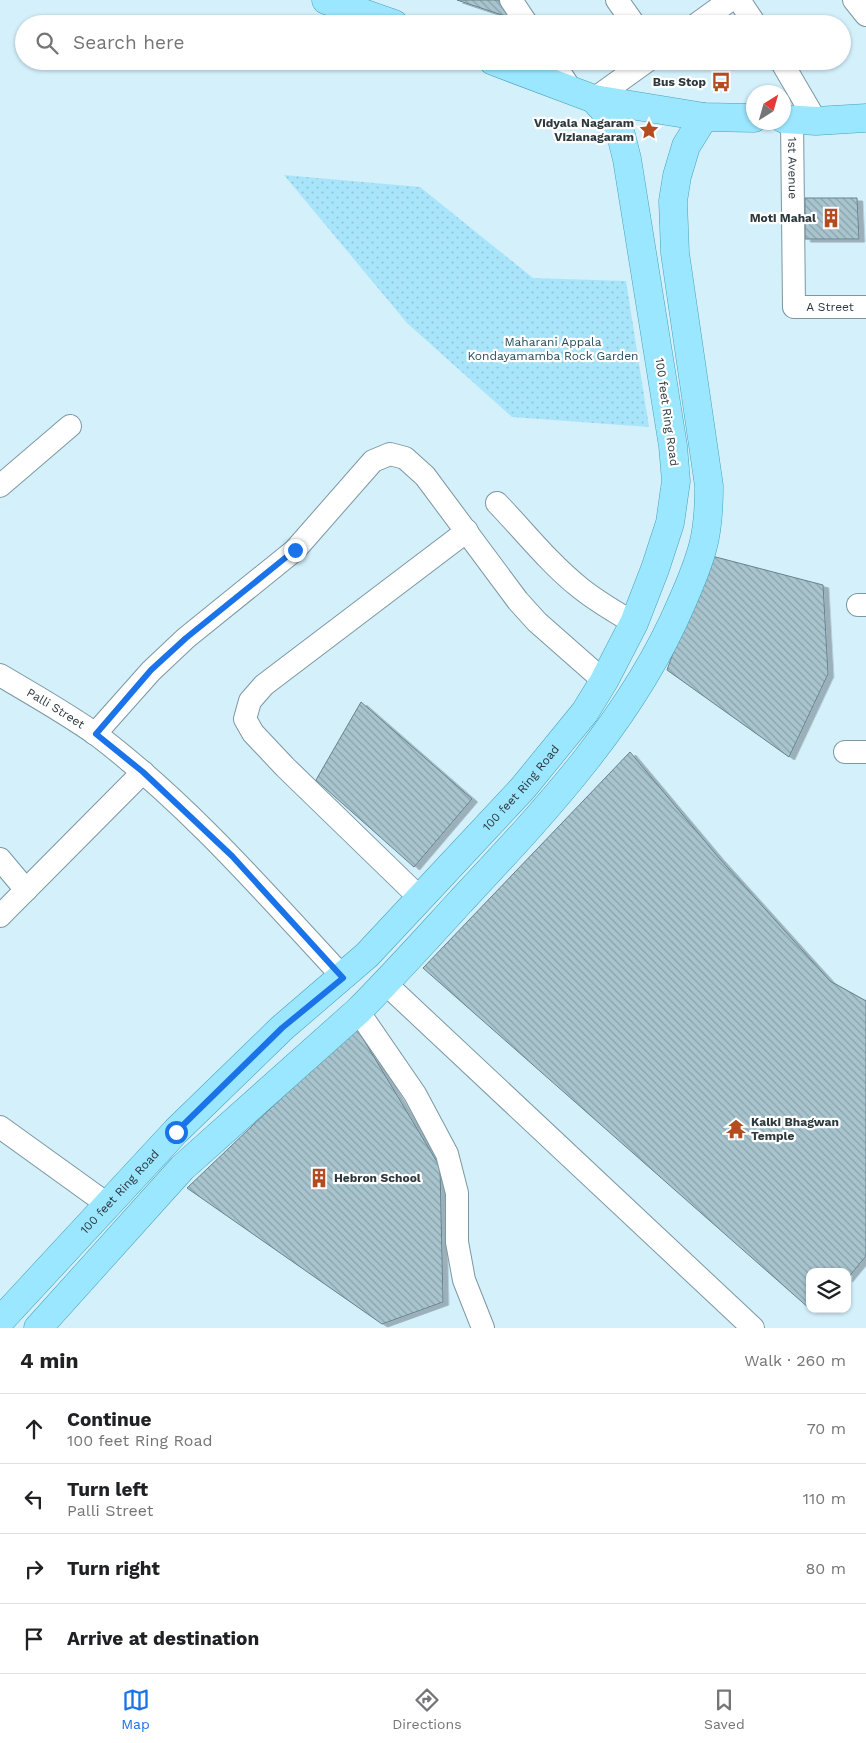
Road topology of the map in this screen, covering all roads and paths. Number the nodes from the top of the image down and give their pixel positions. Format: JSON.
{"nodes":[{"id":1,"x":326,"y":0,"type":"edge"},
{"id":2,"x":510,"y":0,"type":"edge"},
{"id":3,"x":617,"y":0,"type":"edge"},
{"id":4,"x":730,"y":0,"type":"edge"},
{"id":5,"x":739,"y":0,"type":"edge"},
{"id":6,"x":854,"y":0,"type":"edge"},
{"id":7,"x":368,"y":15,"type":"edge"},
{"id":8,"x":521,"y":15,"type":"edge"},
{"id":9,"x":628,"y":15,"type":"edge"},
{"id":10,"x":709,"y":15,"type":"edge"},
{"id":11,"x":749,"y":15,"type":"edge"},
{"id":12,"x":866,"y":15,"type":"edge"},
{"id":13,"x":517,"y":70,"type":"edge"},
{"id":14,"x":560,"y":70,"type":"edge"},
{"id":15,"x":630,"y":70,"type":"edge"},
{"id":16,"x":783,"y":70,"type":"edge"},
{"id":17,"x":583,"y":95,"type":"junction"},
{"id":18,"x":704,"y":117,"type":"junction"},
{"id":19,"x":746,"y":118,"type":"edge"},
{"id":20,"x":866,"y":118,"type":"edge"},
{"id":21,"x":797,"y":119,"type":"edge"},
{"id":22,"x":794,"y":307,"type":"joint"},
{"id":23,"x":866,"y":307,"type":"edge"},
{"id":24,"x":70,"y":426,"type":"dead end"},
{"id":25,"x":0,"y":486,"type":"edge"},
{"id":26,"x":497,"y":503,"type":"dead end"},
{"id":27,"x":467,"y":531,"type":"junction"},
{"id":28,"x":634,"y":623,"type":"junction"},
{"id":29,"x":0,"y":674,"type":"edge"},
{"id":30,"x":604,"y":681,"type":"junction"},
{"id":31,"x":96,"y":734,"type":"junction"},
{"id":32,"x":143,"y":772,"type":"junction"},
{"id":33,"x":0,"y":859,"type":"edge"},
{"id":34,"x":26,"y":890,"type":"junction"},
{"id":35,"x":421,"y":899,"type":"junction"},
{"id":36,"x":0,"y":916,"type":"edge"},
{"id":37,"x":343,"y":978,"type":"junction"},
{"id":38,"x":385,"y":983,"type":"junction"},
{"id":39,"x":358,"y":1011,"type":"junction"},
{"id":40,"x":0,"y":1127,"type":"edge"},
{"id":41,"x":107,"y":1204,"type":"junction"},
{"id":42,"x":0,"y":1321,"type":"edge"},
{"id":43,"x":38,"y":1328,"type":"edge"},
{"id":44,"x":483,"y":1328,"type":"edge"},
{"id":45,"x":753,"y":1328,"type":"edge"}],
"edges":[{"from":1,"to":7,"type":"main road"},
{"from":2,"to":8,"type":"street"},
{"from":3,"to":9,"type":"street"},
{"from":4,"to":10,"type":"street"},
{"from":5,"to":11,"type":"street"},
{"from":6,"to":12,"type":"street"},
{"from":13,"to":17,"type":"main road"},
{"from":14,"to":17,"type":"street"},
{"from":15,"to":17,"type":"street"},
{"from":16,"to":21,"type":"street"},
{"from":17,"to":18,"type":"main road"},
{"from":17,"to":28,"type":"main road","name":"100 feet Ring Road"},
{"from":18,"to":19,"type":"main road"},
{"from":18,"to":38,"type":"main road"},
{"from":20,"to":21,"type":"main road"},
{"from":21,"to":22,"type":"street","name":"1st Avenue"},
{"from":22,"to":23,"type":"street","name":"A Street"},
{"from":24,"to":25,"type":"street"},
{"from":26,"to":28,"type":"street"},
{"from":27,"to":30,"type":"street"},
{"from":27,"to":31,"type":"street"},
{"from":27,"to":35,"type":"street"},
{"from":28,"to":30,"type":"main road","name":"100 feet Ring Road"},
{"from":29,"to":31,"type":"street","name":"Palli Street"},
{"from":30,"to":35,"type":"main road","name":"100 feet Ring Road"},
{"from":31,"to":32,"type":"street","name":"Palli Street"},
{"from":32,"to":34,"type":"street"},
{"from":32,"to":37,"type":"street","name":"Palli Street"},
{"from":33,"to":34,"type":"street"},
{"from":34,"to":36,"type":"street"},
{"from":35,"to":37,"type":"main road","name":"100 feet Ring Road"},
{"from":37,"to":41,"type":"main road","name":"100 feet Ring Road"},
{"from":38,"to":39,"type":"main road"},
{"from":38,"to":45,"type":"street"},
{"from":39,"to":43,"type":"main road"},
{"from":39,"to":44,"type":"street"},
{"from":40,"to":41,"type":"street"},
{"from":41,"to":42,"type":"main road","name":"100 feet Ring Road"}]}
